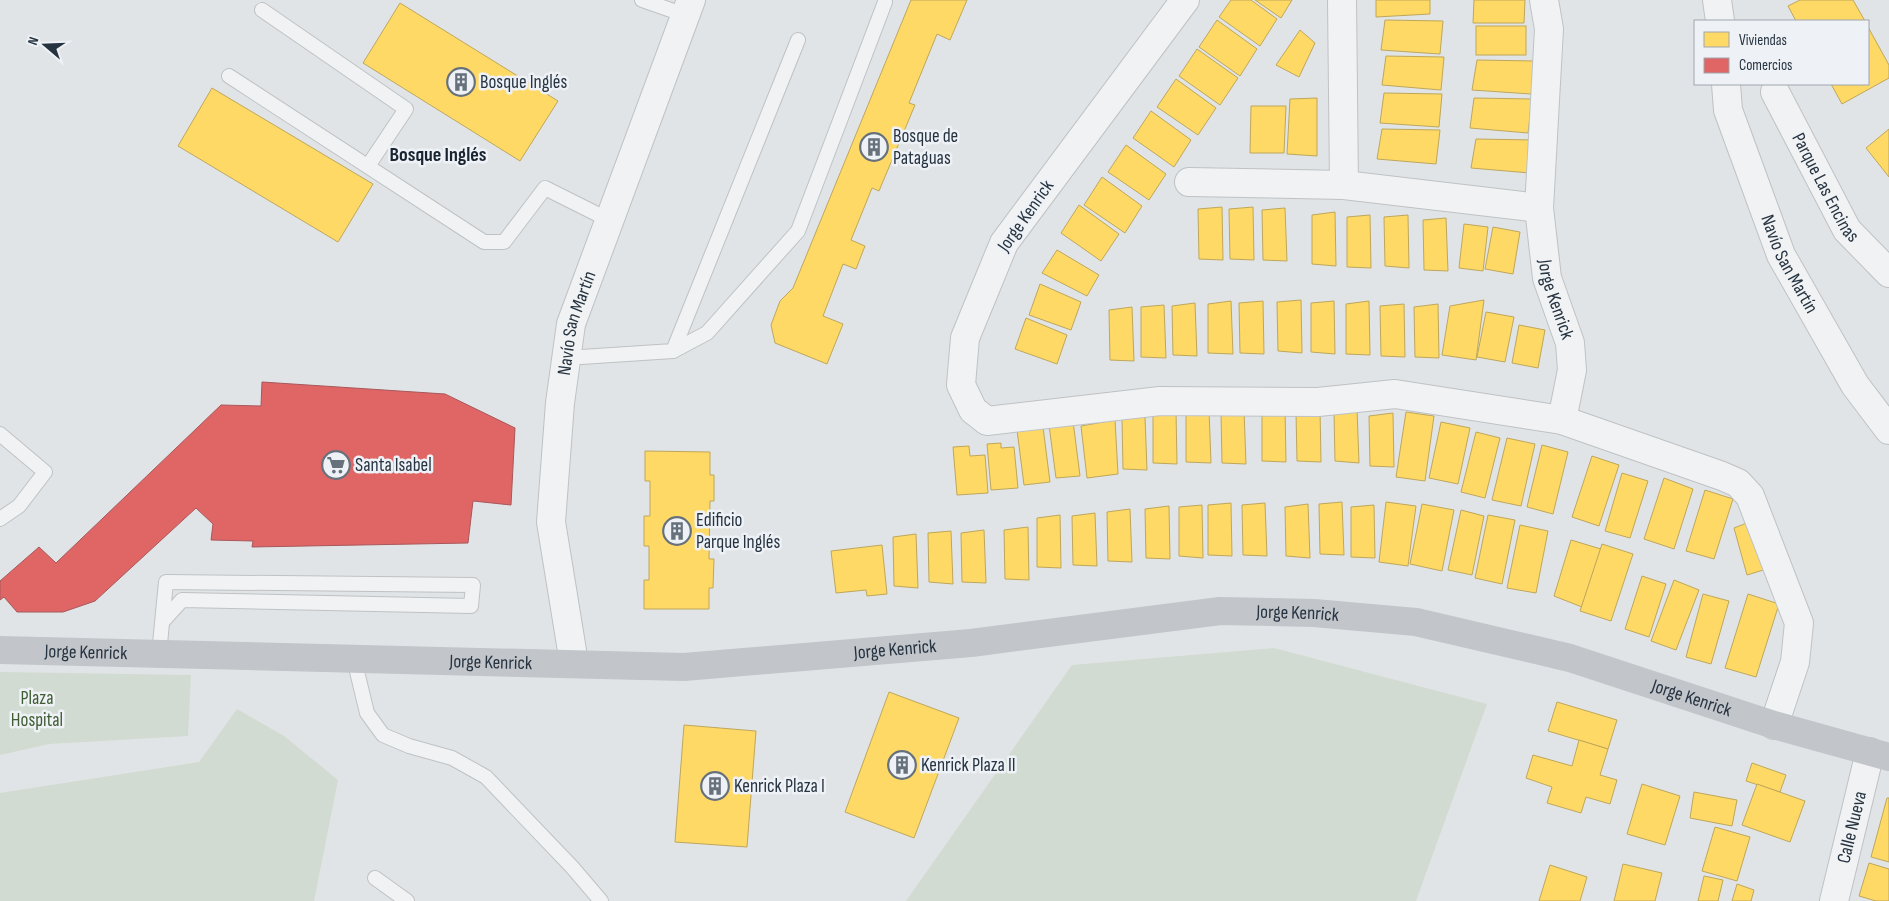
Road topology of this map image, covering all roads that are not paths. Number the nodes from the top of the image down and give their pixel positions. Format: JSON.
{"nodes":[{"id":1,"x":642,"y":0,"type":"edge"},
{"id":2,"x":1185,"y":0,"type":"edge"},
{"id":3,"x":1342,"y":0,"type":"edge"},
{"id":4,"x":1544,"y":0,"type":"edge"},
{"id":5,"x":1718,"y":0,"type":"edge"},
{"id":6,"x":885,"y":2,"type":"dead end"},
{"id":7,"x":688,"y":8,"type":"edge"},
{"id":8,"x":262,"y":10,"type":"dead end"},
{"id":9,"x":1720,"y":20,"type":"edge"},
{"id":10,"x":798,"y":40,"type":"dead end"},
{"id":11,"x":229,"y":76,"type":"dead end"},
{"id":12,"x":1726,"y":85,"type":"edge"},
{"id":13,"x":1775,"y":92,"type":"dead end"},
{"id":14,"x":368,"y":166,"type":"junction"},
{"id":15,"x":1189,"y":182,"type":"dead end"},
{"id":16,"x":1344,"y":185,"type":"junction"},
{"id":17,"x":1539,"y":208,"type":"junction"},
{"id":18,"x":609,"y":220,"type":"junction"},
{"id":19,"x":1889,"y":274,"type":"edge"},
{"id":20,"x":673,"y":350,"type":"junction"},
{"id":21,"x":566,"y":358,"type":"junction"},
{"id":22,"x":1562,"y":420,"type":"junction"},
{"id":23,"x":1889,"y":430,"type":"edge"},
{"id":24,"x":0,"y":434,"type":"edge"},
{"id":25,"x":0,"y":519,"type":"edge"},
{"id":26,"x":162,"y":622,"type":"junction"},
{"id":27,"x":0,"y":650,"type":"edge"},
{"id":28,"x":160,"y":654,"type":"junction"},
{"id":29,"x":354,"y":659,"type":"junction"},
{"id":30,"x":574,"y":663,"type":"junction"},
{"id":31,"x":1774,"y":725,"type":"junction"},
{"id":32,"x":1879,"y":755,"type":"edge"},
{"id":33,"x":375,"y":878,"type":"dead end"},
{"id":34,"x":407,"y":901,"type":"edge"},
{"id":35,"x":601,"y":901,"type":"edge"},
{"id":36,"x":1834,"y":901,"type":"edge"}],
"edges":[{"from":1,"to":7,"type":"lane"},
{"from":2,"to":22,"type":"street","name":"Jorge Kenrick"},
{"from":3,"to":16,"type":"street"},
{"from":4,"to":17,"type":"street","name":"Jorge Kenrick"},
{"from":5,"to":9,"type":"street"},
{"from":6,"to":20,"type":"lane"},
{"from":7,"to":18,"type":"street","name":"Navío San Martín"},
{"from":8,"to":14,"type":"lane"},
{"from":10,"to":20,"type":"lane"},
{"from":11,"to":14,"type":"lane"},
{"from":12,"to":23,"type":"street","name":"Navío San Martín"},
{"from":13,"to":19,"type":"street","name":"Parque Las Encinas"},
{"from":14,"to":18,"type":"lane"},
{"from":15,"to":16,"type":"street"},
{"from":16,"to":17,"type":"street"},
{"from":17,"to":22,"type":"street","name":"Jorge Kenrick"},
{"from":18,"to":21,"type":"street","name":"Navío San Martín"},
{"from":20,"to":21,"type":"lane"},
{"from":21,"to":30,"type":"street","name":"Navío San Martín"},
{"from":22,"to":31,"type":"street","name":"Jorge Kenrick"},
{"from":24,"to":25,"type":"lane"},
{"from":26,"to":26,"type":"lane"},
{"from":26,"to":28,"type":"lane"},
{"from":27,"to":28,"type":"main road","name":"Jorge Kenrick"},
{"from":28,"to":29,"type":"main road","name":"Jorge Kenrick"},
{"from":29,"to":30,"type":"main road","name":"Jorge Kenrick"},
{"from":29,"to":35,"type":"lane"},
{"from":30,"to":31,"type":"main road","name":"Jorge Kenrick"},
{"from":31,"to":32,"type":"main road","name":"Jorge Kenrick"},
{"from":32,"to":36,"type":"street","name":"Calle Nueva"},
{"from":33,"to":34,"type":"lane"}]}
